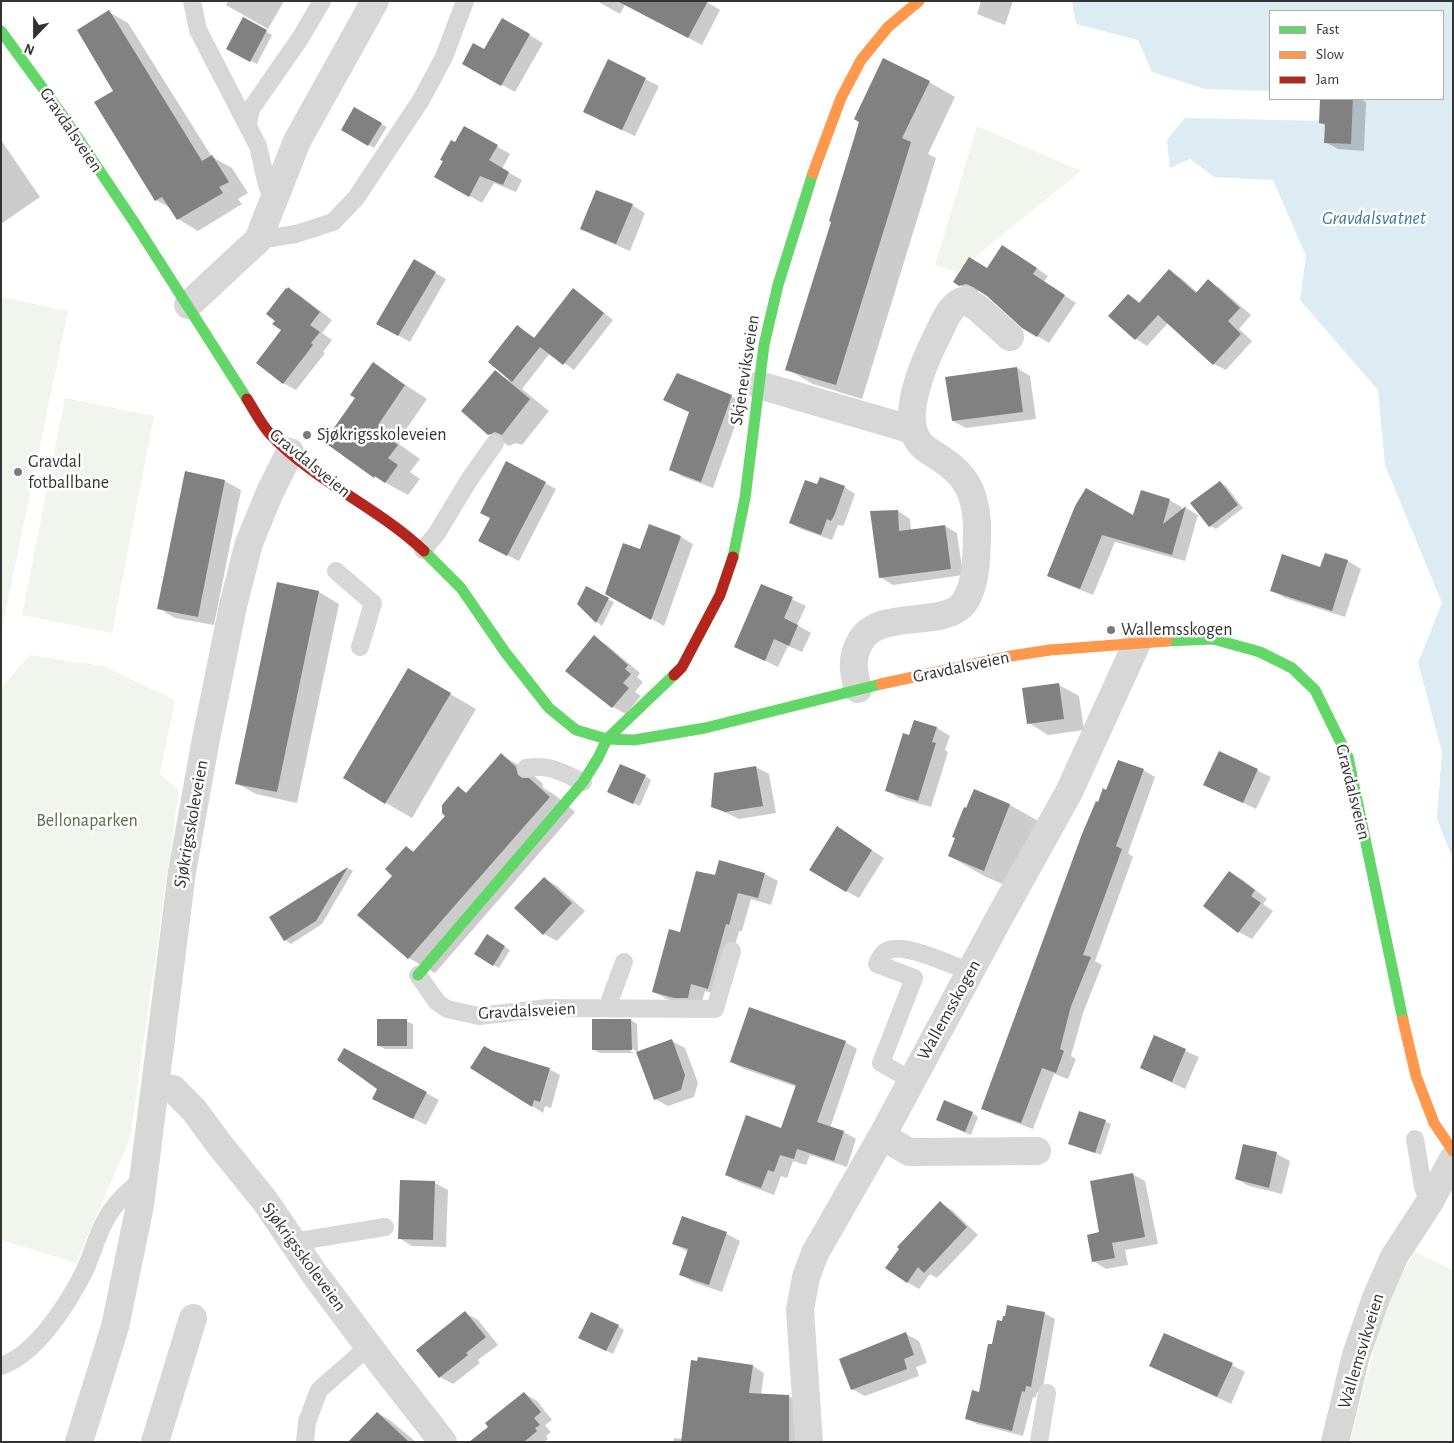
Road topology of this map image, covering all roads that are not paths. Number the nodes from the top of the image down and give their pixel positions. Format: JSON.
{"nodes":[{"id":1,"x":192,"y":1,"type":"edge"},
{"id":2,"x":322,"y":1,"type":"edge"},
{"id":3,"x":376,"y":1,"type":"edge"},
{"id":4,"x":465,"y":1,"type":"edge"},
{"id":5,"x":915,"y":3,"type":"edge"},
{"id":6,"x":1,"y":31,"type":"edge"},
{"id":7,"x":248,"y":124,"type":"junction"},
{"id":8,"x":274,"y":202,"type":"junction"},
{"id":9,"x":258,"y":240,"type":"junction"},
{"id":10,"x":188,"y":305,"type":"junction"},
{"id":11,"x":1010,"y":337,"type":"dead end"},
{"id":12,"x":759,"y":385,"type":"junction"},
{"id":13,"x":912,"y":430,"type":"junction"},
{"id":14,"x":495,"y":443,"type":"dead end"},
{"id":15,"x":290,"y":452,"type":"junction"},
{"id":16,"x":423,"y":550,"type":"junction"},
{"id":17,"x":336,"y":571,"type":"dead end"},
{"id":18,"x":1138,"y":643,"type":"junction"},
{"id":19,"x":360,"y":647,"type":"dead end"},
{"id":20,"x":858,"y":689,"type":"junction"},
{"id":21,"x":607,"y":739,"type":"junction"},
{"id":22,"x":526,"y":768,"type":"dead end"},
{"id":23,"x":582,"y":782,"type":"junction"},
{"id":24,"x":732,"y":951,"type":"dead end"},
{"id":25,"x":624,"y":962,"type":"dead end"},
{"id":26,"x":970,"y":972,"type":"junction"},
{"id":27,"x":418,"y":975,"type":"joint"},
{"id":28,"x":607,"y":1008,"type":"junction"},
{"id":29,"x":911,"y":1080,"type":"junction"},
{"id":30,"x":155,"y":1087,"type":"junction"},
{"id":31,"x":882,"y":1136,"type":"junction"},
{"id":32,"x":1416,"y":1139,"type":"dead end"},
{"id":33,"x":1453,"y":1151,"type":"edge"},
{"id":34,"x":1037,"y":1152,"type":"dead end"},
{"id":35,"x":1453,"y":1159,"type":"edge"},
{"id":36,"x":144,"y":1177,"type":"junction"},
{"id":37,"x":1429,"y":1203,"type":"junction"},
{"id":38,"x":385,"y":1227,"type":"dead end"},
{"id":39,"x":293,"y":1242,"type":"junction"},
{"id":40,"x":193,"y":1318,"type":"dead end"},
{"id":41,"x":364,"y":1338,"type":"junction"},
{"id":42,"x":1,"y":1366,"type":"edge"},
{"id":43,"x":1047,"y":1393,"type":"dead end"},
{"id":44,"x":79,"y":1442,"type":"edge"},
{"id":45,"x":155,"y":1442,"type":"edge"},
{"id":46,"x":305,"y":1442,"type":"edge"},
{"id":47,"x":443,"y":1442,"type":"edge"},
{"id":48,"x":809,"y":1442,"type":"edge"},
{"id":49,"x":1039,"y":1442,"type":"edge"},
{"id":50,"x":1335,"y":1442,"type":"edge"}],
"edges":[{"from":1,"to":7,"type":"lane"},
{"from":2,"to":7,"type":"lane"},
{"from":3,"to":8,"type":"street"},
{"from":4,"to":9,"type":"lane"},
{"from":5,"to":12,"type":"main road","name":"Skjeneviksveien"},
{"from":6,"to":10,"type":"main road","name":"Gravdalsveien"},
{"from":7,"to":8,"type":"lane"},
{"from":8,"to":9,"type":"street"},
{"from":9,"to":10,"type":"street"},
{"from":10,"to":15,"type":"main road","name":"Gravdalsveien"},
{"from":11,"to":13,"type":"street"},
{"from":12,"to":13,"type":"street"},
{"from":12,"to":21,"type":"main road","name":"Skjeneviksveien"},
{"from":13,"to":20,"type":"street"},
{"from":14,"to":16,"type":"lane"},
{"from":15,"to":16,"type":"main road","name":"Gravdalsveien"},
{"from":15,"to":30,"type":"street","name":"Sjøkrigsskoleveien"},
{"from":16,"to":21,"type":"main road","name":"Gravdalsveien"},
{"from":17,"to":19,"type":"lane"},
{"from":18,"to":20,"type":"main road","name":"Gravdalsveien"},
{"from":18,"to":26,"type":"street","name":"Wallemsskogen"},
{"from":18,"to":33,"type":"main road","name":"Gravdalsveien"},
{"from":20,"to":21,"type":"main road","name":"Gravdalsveien"},
{"from":21,"to":23,"type":"main road","name":"Gravdalsveien"},
{"from":22,"to":23,"type":"lane"},
{"from":23,"to":27,"type":"main road","name":"Gravdalsveien"},
{"from":24,"to":28,"type":"lane","name":"Gravdalsveien"},
{"from":25,"to":28,"type":"lane"},
{"from":26,"to":29,"type":"street","name":"Wallemsskogen"},
{"from":26,"to":29,"type":"lane"},
{"from":27,"to":28,"type":"lane","name":"Gravdalsveien"},
{"from":29,"to":31,"type":"street","name":"Wallemsskogen"},
{"from":30,"to":36,"type":"street","name":"Sjøkrigsskoleveien"},
{"from":30,"to":39,"type":"street","name":"Sjøkrigsskoleveien"},
{"from":31,"to":34,"type":"street"},
{"from":31,"to":48,"type":"street","name":"Wallemsskogen"},
{"from":32,"to":37,"type":"lane"},
{"from":35,"to":37,"type":"street","name":"Wallemsvikveien"},
{"from":36,"to":42,"type":"lane"},
{"from":36,"to":44,"type":"street","name":"Sjøkrigsskoleveien"},
{"from":37,"to":50,"type":"street","name":"Wallemsvikveien"},
{"from":38,"to":39,"type":"lane"},
{"from":39,"to":41,"type":"street","name":"Sjøkrigsskoleveien"},
{"from":40,"to":45,"type":"street"},
{"from":41,"to":46,"type":"lane"},
{"from":41,"to":47,"type":"street","name":"Sjøkrigsskoleveien"},
{"from":43,"to":49,"type":"lane"}]}
